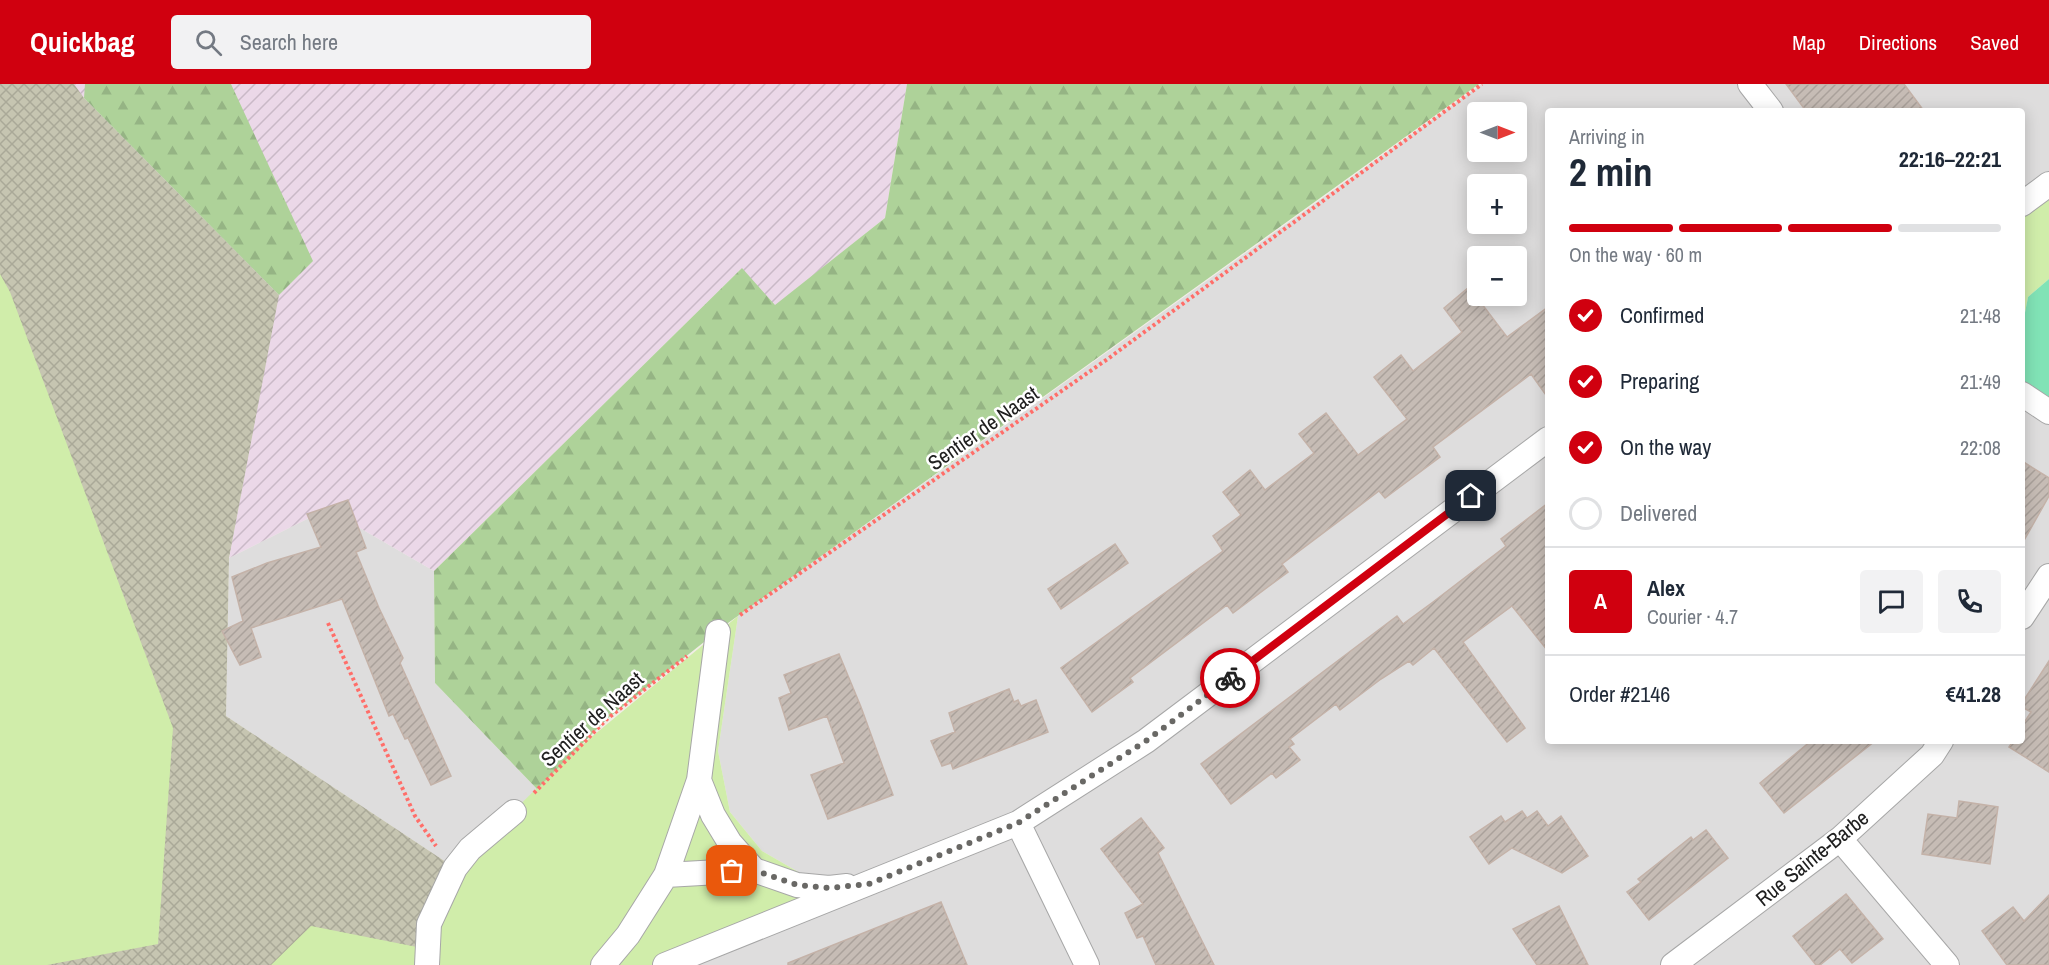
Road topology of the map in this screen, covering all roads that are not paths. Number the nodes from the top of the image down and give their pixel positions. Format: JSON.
{"nodes":[{"id":1,"x":1750,"y":84,"type":"edge"},
{"id":2,"x":1769,"y":108,"type":"edge"},
{"id":3,"x":2049,"y":184,"type":"edge"},
{"id":4,"x":2025,"y":202,"type":"edge"},
{"id":5,"x":2025,"y":396,"type":"edge"},
{"id":6,"x":2049,"y":412,"type":"edge"},
{"id":7,"x":1545,"y":441,"type":"edge"},
{"id":8,"x":2049,"y":576,"type":"edge"},
{"id":9,"x":2025,"y":612,"type":"edge"},
{"id":10,"x":718,"y":632,"type":"road end"},
{"id":11,"x":1939,"y":744,"type":"edge"},
{"id":12,"x":699,"y":780,"type":"junction"},
{"id":13,"x":514,"y":812,"type":"road end"},
{"id":14,"x":1018,"y":823,"type":"junction"},
{"id":15,"x":1840,"y":839,"type":"junction"},
{"id":16,"x":754,"y":870,"type":"junction"},
{"id":17,"x":666,"y":875,"type":"junction"},
{"id":18,"x":869,"y":884,"type":"junction"},
{"id":19,"x":427,"y":965,"type":"edge"},
{"id":20,"x":603,"y":965,"type":"edge"},
{"id":21,"x":665,"y":965,"type":"edge"},
{"id":22,"x":1087,"y":965,"type":"edge"},
{"id":23,"x":1673,"y":965,"type":"edge"},
{"id":24,"x":1947,"y":965,"type":"edge"}],
"edges":[{"from":1,"to":2,"type":"street"},
{"from":3,"to":4,"type":"street"},
{"from":5,"to":6,"type":"street"},
{"from":7,"to":14,"type":"street"},
{"from":8,"to":9,"type":"street"},
{"from":10,"to":12,"type":"street"},
{"from":11,"to":15,"type":"street","name":"Rue Sainte-Barbe"},
{"from":12,"to":16,"type":"street"},
{"from":12,"to":17,"type":"street"},
{"from":13,"to":19,"type":"street"},
{"from":14,"to":18,"type":"street"},
{"from":14,"to":22,"type":"street"},
{"from":15,"to":23,"type":"street","name":"Rue Sainte-Barbe"},
{"from":15,"to":24,"type":"street"},
{"from":16,"to":17,"type":"street"},
{"from":16,"to":18,"type":"street"},
{"from":17,"to":20,"type":"street"},
{"from":18,"to":21,"type":"street"}]}
